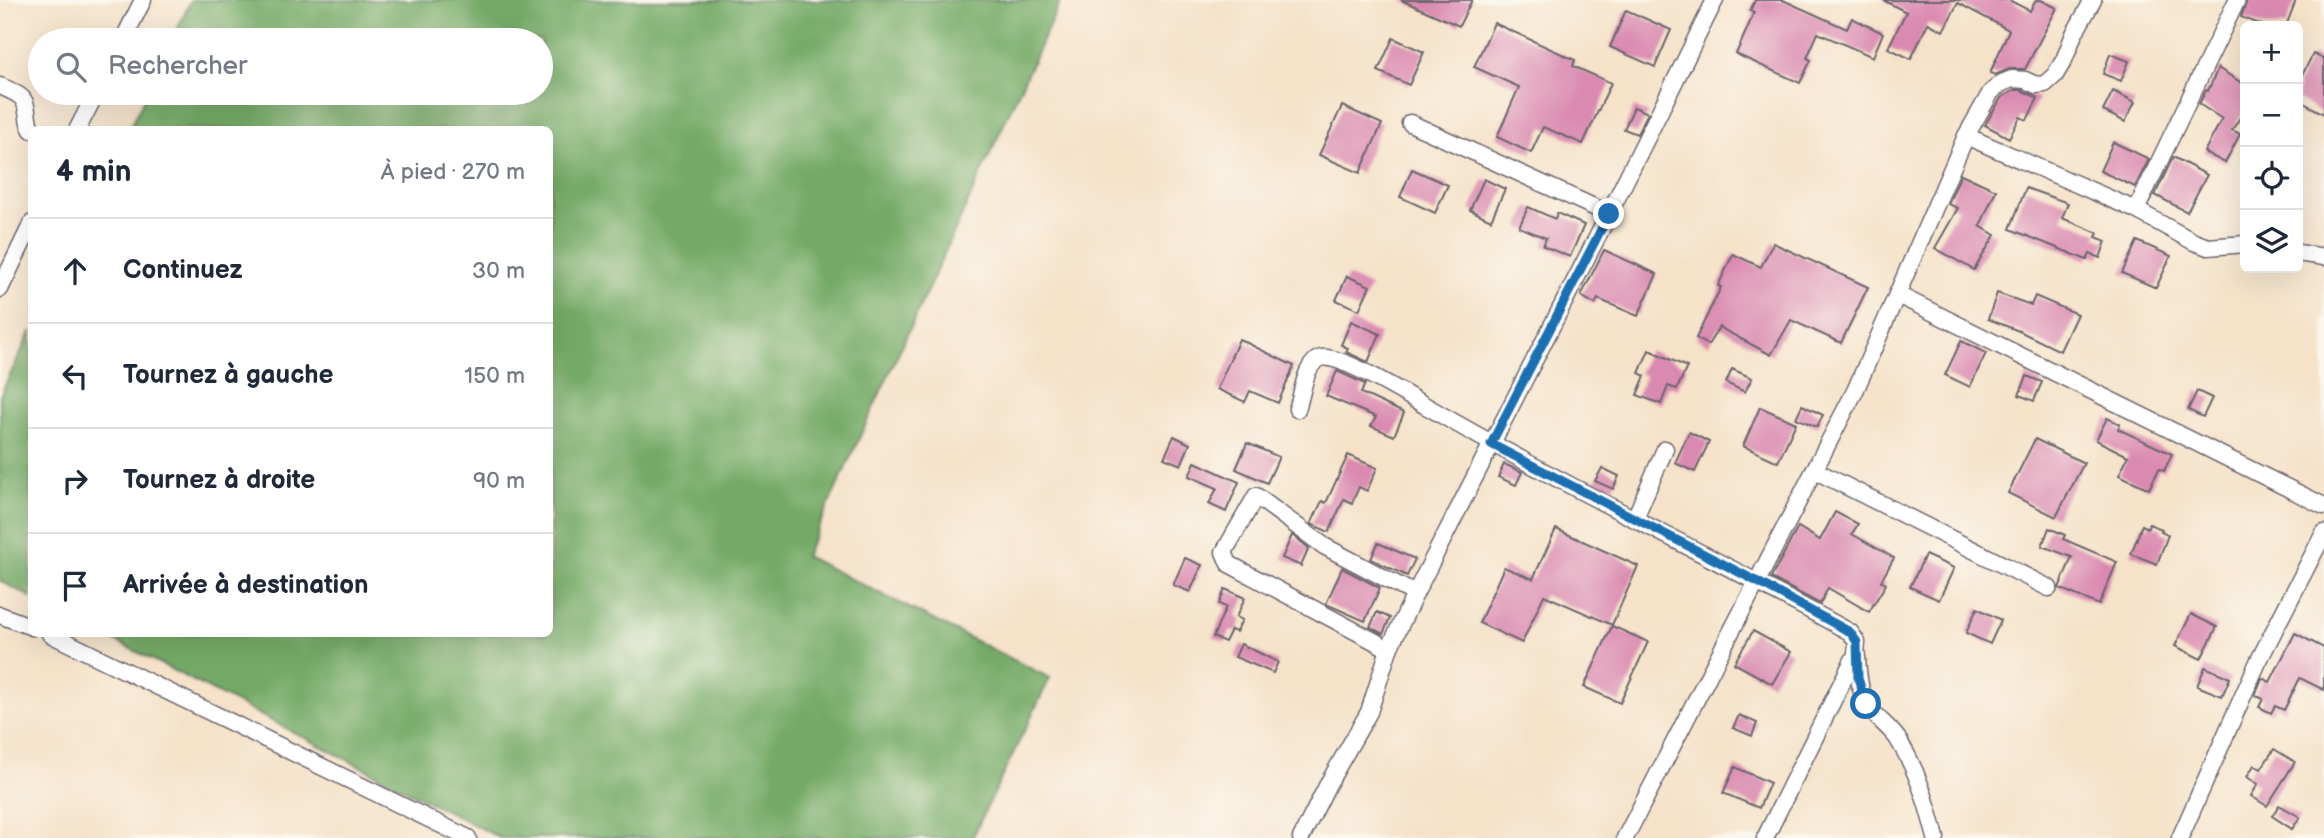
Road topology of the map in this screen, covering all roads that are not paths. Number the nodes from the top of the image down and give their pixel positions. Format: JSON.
{"nodes":[{"id":1,"x":143,"y":0,"type":"edge"},
{"id":2,"x":1715,"y":0,"type":"edge"},
{"id":3,"x":2093,"y":0,"type":"edge"},
{"id":4,"x":2237,"y":0,"type":"edge"},
{"id":5,"x":129,"y":28,"type":"edge"},
{"id":6,"x":0,"y":86,"type":"edge"},
{"id":7,"x":90,"y":105,"type":"edge"},
{"id":8,"x":1410,"y":123,"type":"dead end"},
{"id":9,"x":29,"y":126,"type":"edge"},
{"id":10,"x":79,"y":126,"type":"edge"},
{"id":11,"x":1966,"y":136,"type":"junction"},
{"id":12,"x":2136,"y":210,"type":"junction"},
{"id":13,"x":1609,"y":214,"type":"junction"},
{"id":14,"x":28,"y":231,"type":"edge"},
{"id":15,"x":2240,"y":244,"type":"edge"},
{"id":16,"x":2303,"y":254,"type":"edge"},
{"id":17,"x":2324,"y":257,"type":"edge"},
{"id":18,"x":0,"y":289,"type":"edge"},
{"id":19,"x":1898,"y":295,"type":"junction"},
{"id":20,"x":1297,"y":409,"type":"dead end"},
{"id":21,"x":1491,"y":444,"type":"junction"},
{"id":22,"x":1665,"y":449,"type":"dead end"},
{"id":23,"x":1814,"y":470,"type":"junction"},
{"id":24,"x":2324,"y":506,"type":"edge"},
{"id":25,"x":1635,"y":519,"type":"junction"},
{"id":26,"x":2324,"y":533,"type":"edge"},
{"id":27,"x":1756,"y":581,"type":"junction"},
{"id":28,"x":2049,"y":588,"type":"dead end"},
{"id":29,"x":1415,"y":594,"type":"junction"},
{"id":30,"x":0,"y":615,"type":"edge"},
{"id":31,"x":28,"y":625,"type":"edge"},
{"id":32,"x":56,"y":637,"type":"edge"},
{"id":33,"x":1389,"y":649,"type":"junction"},
{"id":34,"x":1856,"y":654,"type":"junction"},
{"id":35,"x":1632,"y":836,"type":"edge"},
{"id":36,"x":468,"y":838,"type":"edge"},
{"id":37,"x":1301,"y":838,"type":"edge"},
{"id":38,"x":1765,"y":838,"type":"edge"},
{"id":39,"x":1936,"y":838,"type":"edge"},
{"id":40,"x":2180,"y":838,"type":"edge"}],
"edges":[{"from":1,"to":5,"type":"street"},
{"from":2,"to":13,"type":"street"},
{"from":3,"to":11,"type":"street"},
{"from":4,"to":12,"type":"street"},
{"from":6,"to":9,"type":"street"},
{"from":7,"to":10,"type":"street"},
{"from":8,"to":13,"type":"street"},
{"from":11,"to":12,"type":"street"},
{"from":11,"to":19,"type":"street"},
{"from":12,"to":15,"type":"street"},
{"from":13,"to":21,"type":"street"},
{"from":14,"to":18,"type":"street"},
{"from":16,"to":17,"type":"street"},
{"from":19,"to":23,"type":"street"},
{"from":19,"to":24,"type":"street"},
{"from":20,"to":21,"type":"street"},
{"from":21,"to":25,"type":"street"},
{"from":21,"to":29,"type":"street"},
{"from":22,"to":25,"type":"street"},
{"from":23,"to":27,"type":"street"},
{"from":23,"to":28,"type":"street"},
{"from":25,"to":27,"type":"street"},
{"from":26,"to":40,"type":"street"},
{"from":27,"to":34,"type":"street"},
{"from":27,"to":35,"type":"street"},
{"from":29,"to":33,"type":"street"},
{"from":29,"to":33,"type":"street"},
{"from":30,"to":31,"type":"street"},
{"from":32,"to":36,"type":"street"},
{"from":33,"to":37,"type":"street"},
{"from":34,"to":38,"type":"street"},
{"from":34,"to":39,"type":"street"}]}
